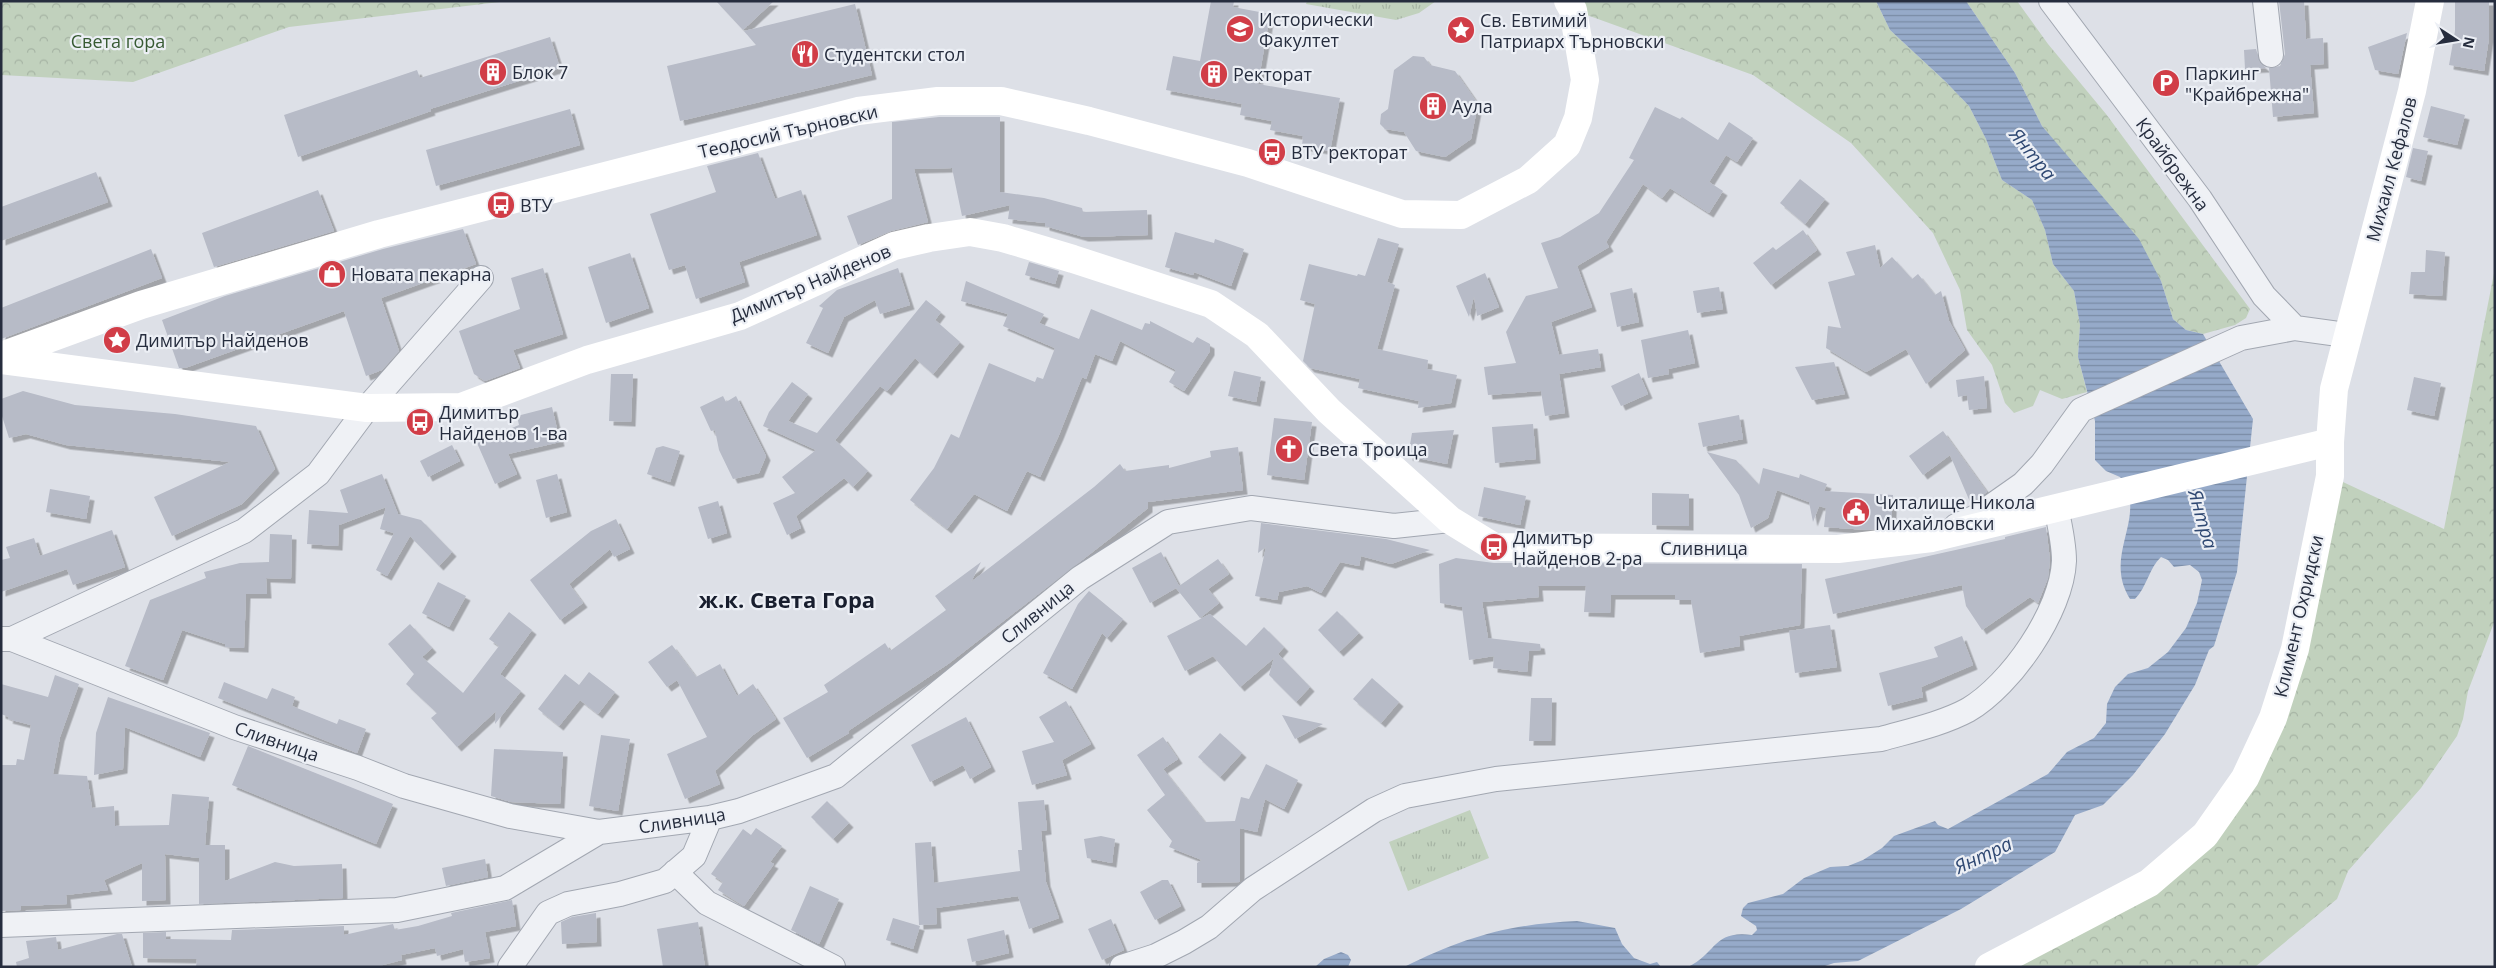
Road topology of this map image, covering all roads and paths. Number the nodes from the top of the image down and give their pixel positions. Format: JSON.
{"nodes":[{"id":1,"x":1568,"y":1,"type":"edge"},
{"id":2,"x":2051,"y":1,"type":"edge"},
{"id":3,"x":2266,"y":1,"type":"edge"},
{"id":4,"x":2430,"y":1,"type":"edge"},
{"id":5,"x":2271,"y":55,"type":"dead end"},
{"id":6,"x":481,"y":278,"type":"dead end"},
{"id":7,"x":2295,"y":328,"type":"junction"},
{"id":8,"x":2346,"y":335,"type":"junction"},
{"id":9,"x":1,"y":356,"type":"edge"},
{"id":10,"x":1,"y":360,"type":"edge"},
{"id":11,"x":367,"y":408,"type":"junction"},
{"id":12,"x":2330,"y":442,"type":"junction"},
{"id":13,"x":2067,"y":506,"type":"junction"},
{"id":14,"x":1450,"y":520,"type":"junction"},
{"id":15,"x":1932,"y":538,"type":"junction"},
{"id":16,"x":6,"y":639,"type":"edge"},
{"id":17,"x":710,"y":818,"type":"junction"},
{"id":18,"x":599,"y":832,"type":"junction"},
{"id":19,"x":676,"y":872,"type":"junction"},
{"id":20,"x":1,"y":925,"type":"edge"},
{"id":21,"x":510,"y":967,"type":"edge"},
{"id":22,"x":833,"y":967,"type":"edge"},
{"id":23,"x":1122,"y":967,"type":"edge"},
{"id":24,"x":1989,"y":967,"type":"edge"}],
"edges":[{"from":1,"to":9,"type":"street","name":"Теодосий Търновски"},
{"from":2,"to":7,"type":"street","name":"Крайбрежна"},
{"from":3,"to":5,"type":"street"},
{"from":4,"to":8,"type":"street","name":"Михаил Кефалов"},
{"from":6,"to":11,"type":"street"},
{"from":7,"to":8,"type":"street"},
{"from":7,"to":15,"type":"street","name":"Сливница"},
{"from":8,"to":12,"type":"street","name":"Климент Охридски"},
{"from":10,"to":11,"type":"street","name":"Димитър Найденов"},
{"from":11,"to":14,"type":"street","name":"Димитър Найденов"},
{"from":11,"to":16,"type":"street"},
{"from":12,"to":13,"type":"street"},
{"from":12,"to":24,"type":"street","name":"Климент Охридски"},
{"from":13,"to":15,"type":"street"},
{"from":13,"to":23,"type":"street"},
{"from":14,"to":15,"type":"street","name":"Сливница"},
{"from":14,"to":17,"type":"street","name":"Сливница"},
{"from":16,"to":18,"type":"street","name":"Сливница"},
{"from":17,"to":18,"type":"street","name":"Сливница"},
{"from":17,"to":19,"type":"street"},
{"from":18,"to":20,"type":"street"},
{"from":19,"to":21,"type":"street"},
{"from":19,"to":22,"type":"street"}]}
